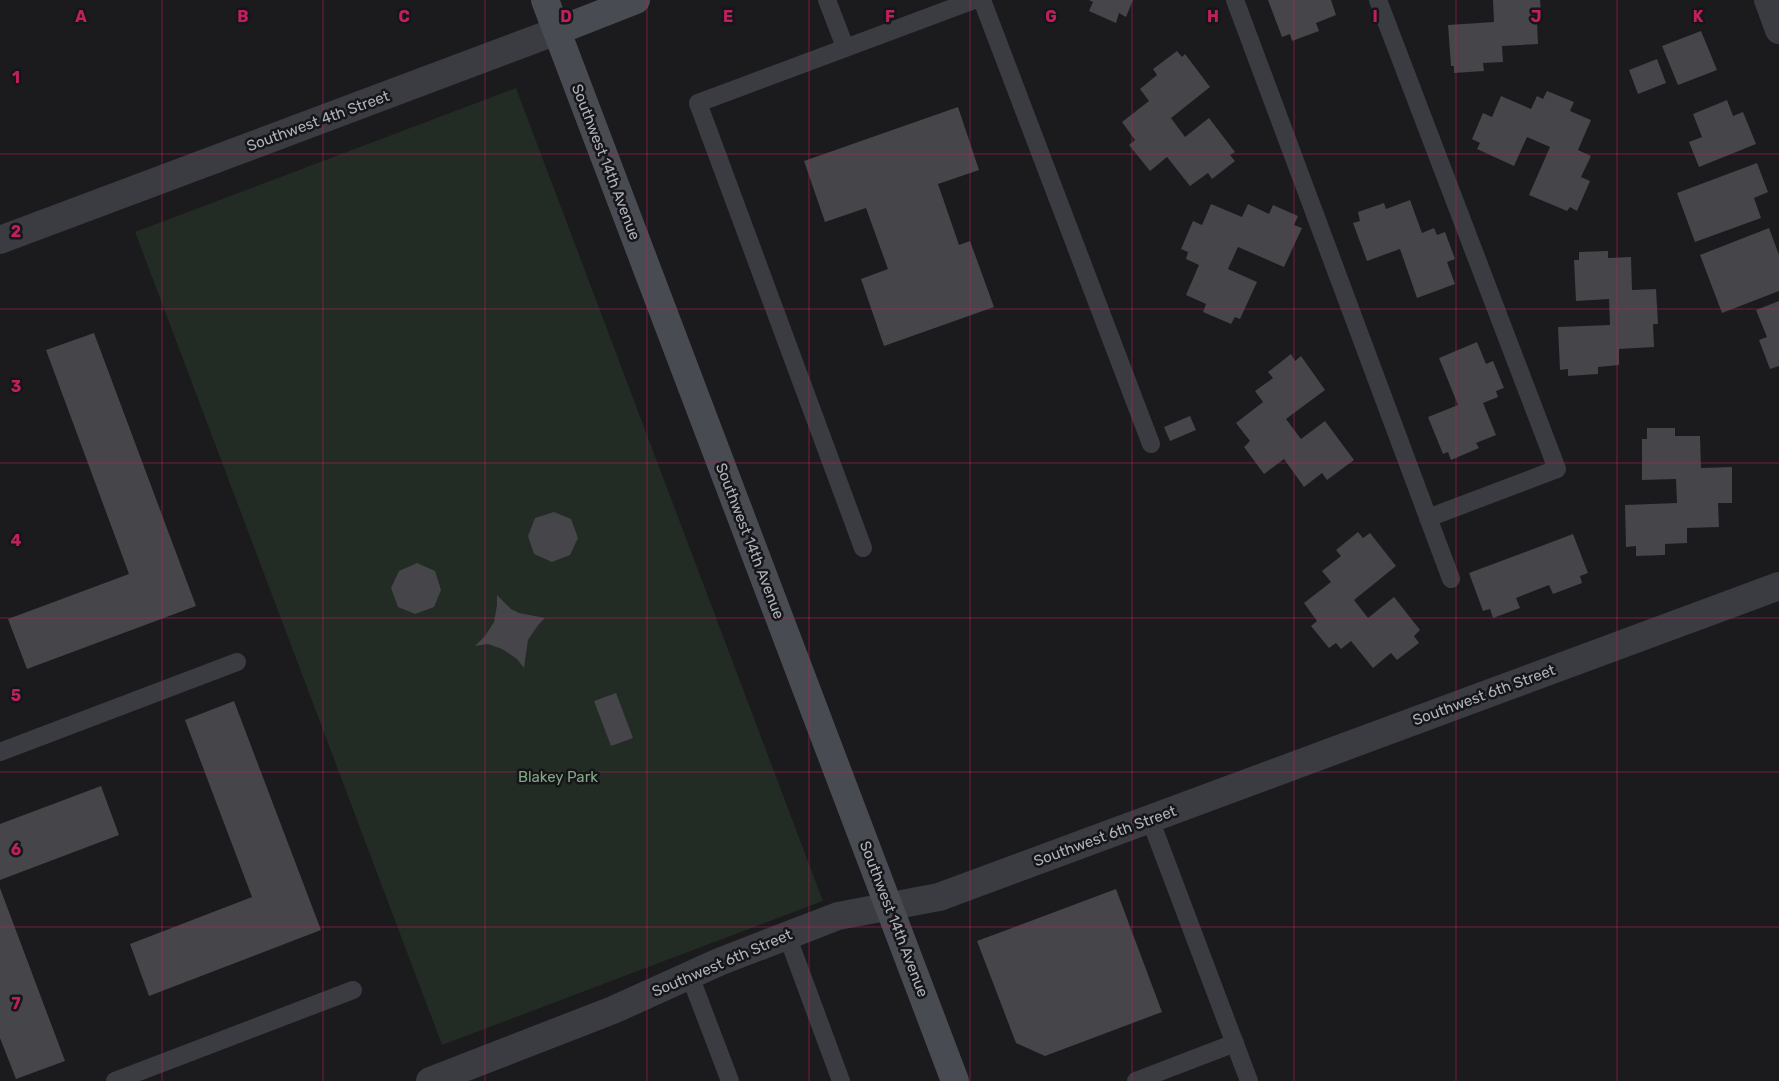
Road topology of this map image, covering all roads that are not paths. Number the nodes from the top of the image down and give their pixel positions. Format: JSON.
{"nodes":[{"id":1,"x":545,"y":0,"type":"edge"},
{"id":2,"x":636,"y":0,"type":"edge"},
{"id":3,"x":827,"y":0,"type":"edge"},
{"id":4,"x":974,"y":0,"type":"edge"},
{"id":5,"x":982,"y":0,"type":"edge"},
{"id":6,"x":1234,"y":0,"type":"edge"},
{"id":7,"x":1378,"y":0,"type":"edge"},
{"id":8,"x":1768,"y":0,"type":"edge"},
{"id":9,"x":1779,"y":30,"type":"edge"},
{"id":10,"x":557,"y":31,"type":"junction"},
{"id":11,"x":845,"y":47,"type":"junction"},
{"id":12,"x":0,"y":240,"type":"edge"},
{"id":13,"x":1151,"y":444,"type":"dead end"},
{"id":14,"x":1428,"y":518,"type":"junction"},
{"id":15,"x":863,"y":548,"type":"dead end"},
{"id":16,"x":1450,"y":579,"type":"dead end"},
{"id":17,"x":1779,"y":586,"type":"edge"},
{"id":18,"x":237,"y":662,"type":"dead end"},
{"id":19,"x":0,"y":752,"type":"edge"},
{"id":20,"x":1150,"y":819,"type":"junction"},
{"id":21,"x":889,"y":906,"type":"junction"},
{"id":22,"x":787,"y":935,"type":"junction"},
{"id":23,"x":690,"y":976,"type":"junction"},
{"id":24,"x":353,"y":990,"type":"dead end"},
{"id":25,"x":1235,"y":1044,"type":"junction"},
{"id":26,"x":115,"y":1081,"type":"edge"},
{"id":27,"x":432,"y":1081,"type":"edge"},
{"id":28,"x":730,"y":1081,"type":"edge"},
{"id":29,"x":841,"y":1081,"type":"edge"},
{"id":30,"x":955,"y":1081,"type":"edge"},
{"id":31,"x":1136,"y":1081,"type":"edge"},
{"id":32,"x":1249,"y":1081,"type":"edge"}],
"edges":[{"from":1,"to":10,"type":"street","name":"Southwest 14th Avenue"},
{"from":2,"to":10,"type":"street","name":"Southwest 4th Street"},
{"from":3,"to":11,"type":"lane"},
{"from":4,"to":11,"type":"lane"},
{"from":5,"to":13,"type":"lane"},
{"from":6,"to":14,"type":"lane"},
{"from":7,"to":14,"type":"lane"},
{"from":8,"to":9,"type":"street"},
{"from":10,"to":12,"type":"street","name":"Southwest 4th Street"},
{"from":10,"to":21,"type":"street","name":"Southwest 14th Avenue"},
{"from":11,"to":15,"type":"lane"},
{"from":14,"to":16,"type":"lane"},
{"from":17,"to":20,"type":"street","name":"Southwest 6th Street"},
{"from":18,"to":19,"type":"lane"},
{"from":20,"to":21,"type":"street","name":"Southwest 6th Street"},
{"from":20,"to":25,"type":"lane"},
{"from":21,"to":22,"type":"street","name":"Southwest 6th Street"},
{"from":21,"to":30,"type":"street","name":"Southwest 14th Avenue"},
{"from":22,"to":23,"type":"street","name":"Southwest 6th Street"},
{"from":22,"to":29,"type":"lane"},
{"from":23,"to":27,"type":"street","name":"Southwest 6th Street"},
{"from":23,"to":28,"type":"lane"},
{"from":24,"to":26,"type":"lane"},
{"from":25,"to":31,"type":"lane"},
{"from":25,"to":32,"type":"lane"}]}
